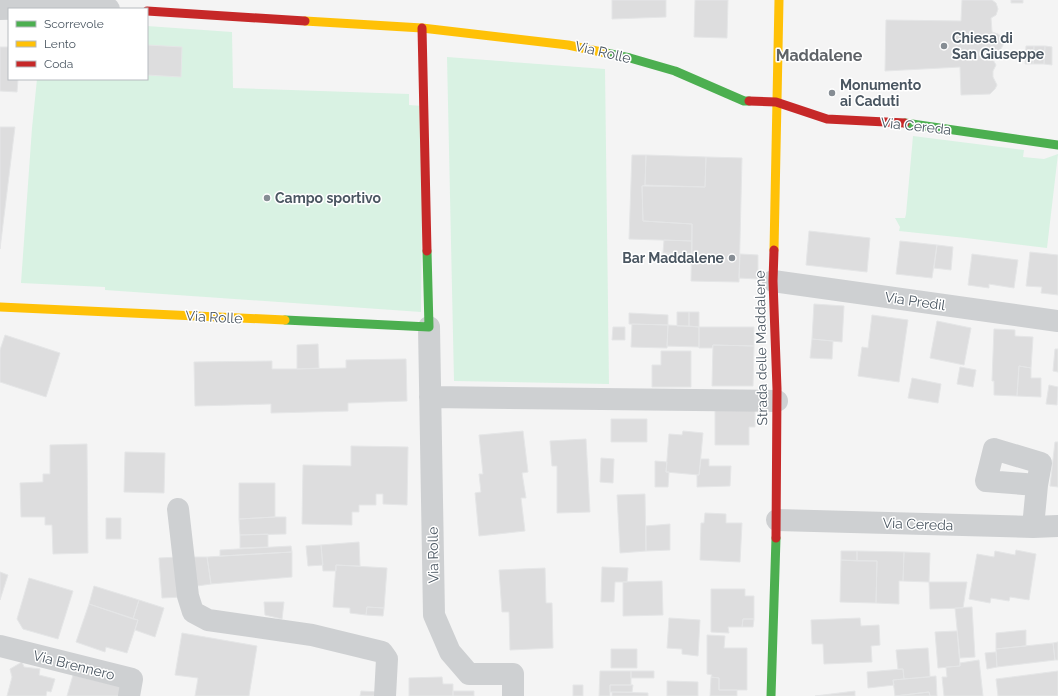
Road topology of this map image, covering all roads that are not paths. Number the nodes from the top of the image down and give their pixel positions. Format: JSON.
{"nodes":[{"id":1,"x":779,"y":0,"type":"edge"},
{"id":2,"x":37,"y":8,"type":"edge"},
{"id":3,"x":92,"y":8,"type":"edge"},
{"id":4,"x":148,"y":11,"type":"edge"},
{"id":5,"x":422,"y":28,"type":"junction"},
{"id":6,"x":776,"y":102,"type":"junction"},
{"id":7,"x":1058,"y":145,"type":"edge"},
{"id":8,"x":773,"y":281,"type":"junction"},
{"id":9,"x":0,"y":307,"type":"edge"},
{"id":10,"x":1058,"y":320,"type":"edge"},
{"id":11,"x":429,"y":327,"type":"junction"},
{"id":12,"x":430,"y":397,"type":"junction"},
{"id":13,"x":777,"y":401,"type":"junction"},
{"id":14,"x":1037,"y":485,"type":"dead end"},
{"id":15,"x":178,"y":508,"type":"dead end"},
{"id":16,"x":777,"y":520,"type":"junction"},
{"id":17,"x":1058,"y":526,"type":"edge"},
{"id":18,"x":1033,"y":527,"type":"junction"},
{"id":19,"x":0,"y":646,"type":"edge"},
{"id":20,"x":129,"y":696,"type":"edge"},
{"id":21,"x":385,"y":696,"type":"edge"},
{"id":22,"x":513,"y":696,"type":"edge"},
{"id":23,"x":771,"y":696,"type":"edge"}],
"edges":[{"from":1,"to":6,"type":"street","name":"Strada delle Maddalene"},
{"from":2,"to":3,"type":"street"},
{"from":4,"to":5,"type":"street","name":"Via Rolle"},
{"from":5,"to":6,"type":"street","name":"Via Rolle"},
{"from":5,"to":11,"type":"street","name":"Via Rolle"},
{"from":6,"to":7,"type":"street","name":"Via Cereda"},
{"from":6,"to":8,"type":"street","name":"Strada delle Maddalene"},
{"from":8,"to":10,"type":"street","name":"Via Predil"},
{"from":8,"to":13,"type":"street","name":"Strada delle Maddalene"},
{"from":9,"to":11,"type":"street","name":"Via Rolle"},
{"from":11,"to":12,"type":"street","name":"Via Rolle"},
{"from":12,"to":13,"type":"street"},
{"from":12,"to":22,"type":"street","name":"Via Rolle"},
{"from":13,"to":16,"type":"street","name":"Strada delle Maddalene"},
{"from":14,"to":18,"type":"street"},
{"from":15,"to":21,"type":"street"},
{"from":16,"to":18,"type":"street","name":"Via Cereda"},
{"from":16,"to":23,"type":"street","name":"Strada delle Maddalene"},
{"from":17,"to":18,"type":"street","name":"Via Cereda"},
{"from":19,"to":20,"type":"street","name":"Via Brennero"}]}
